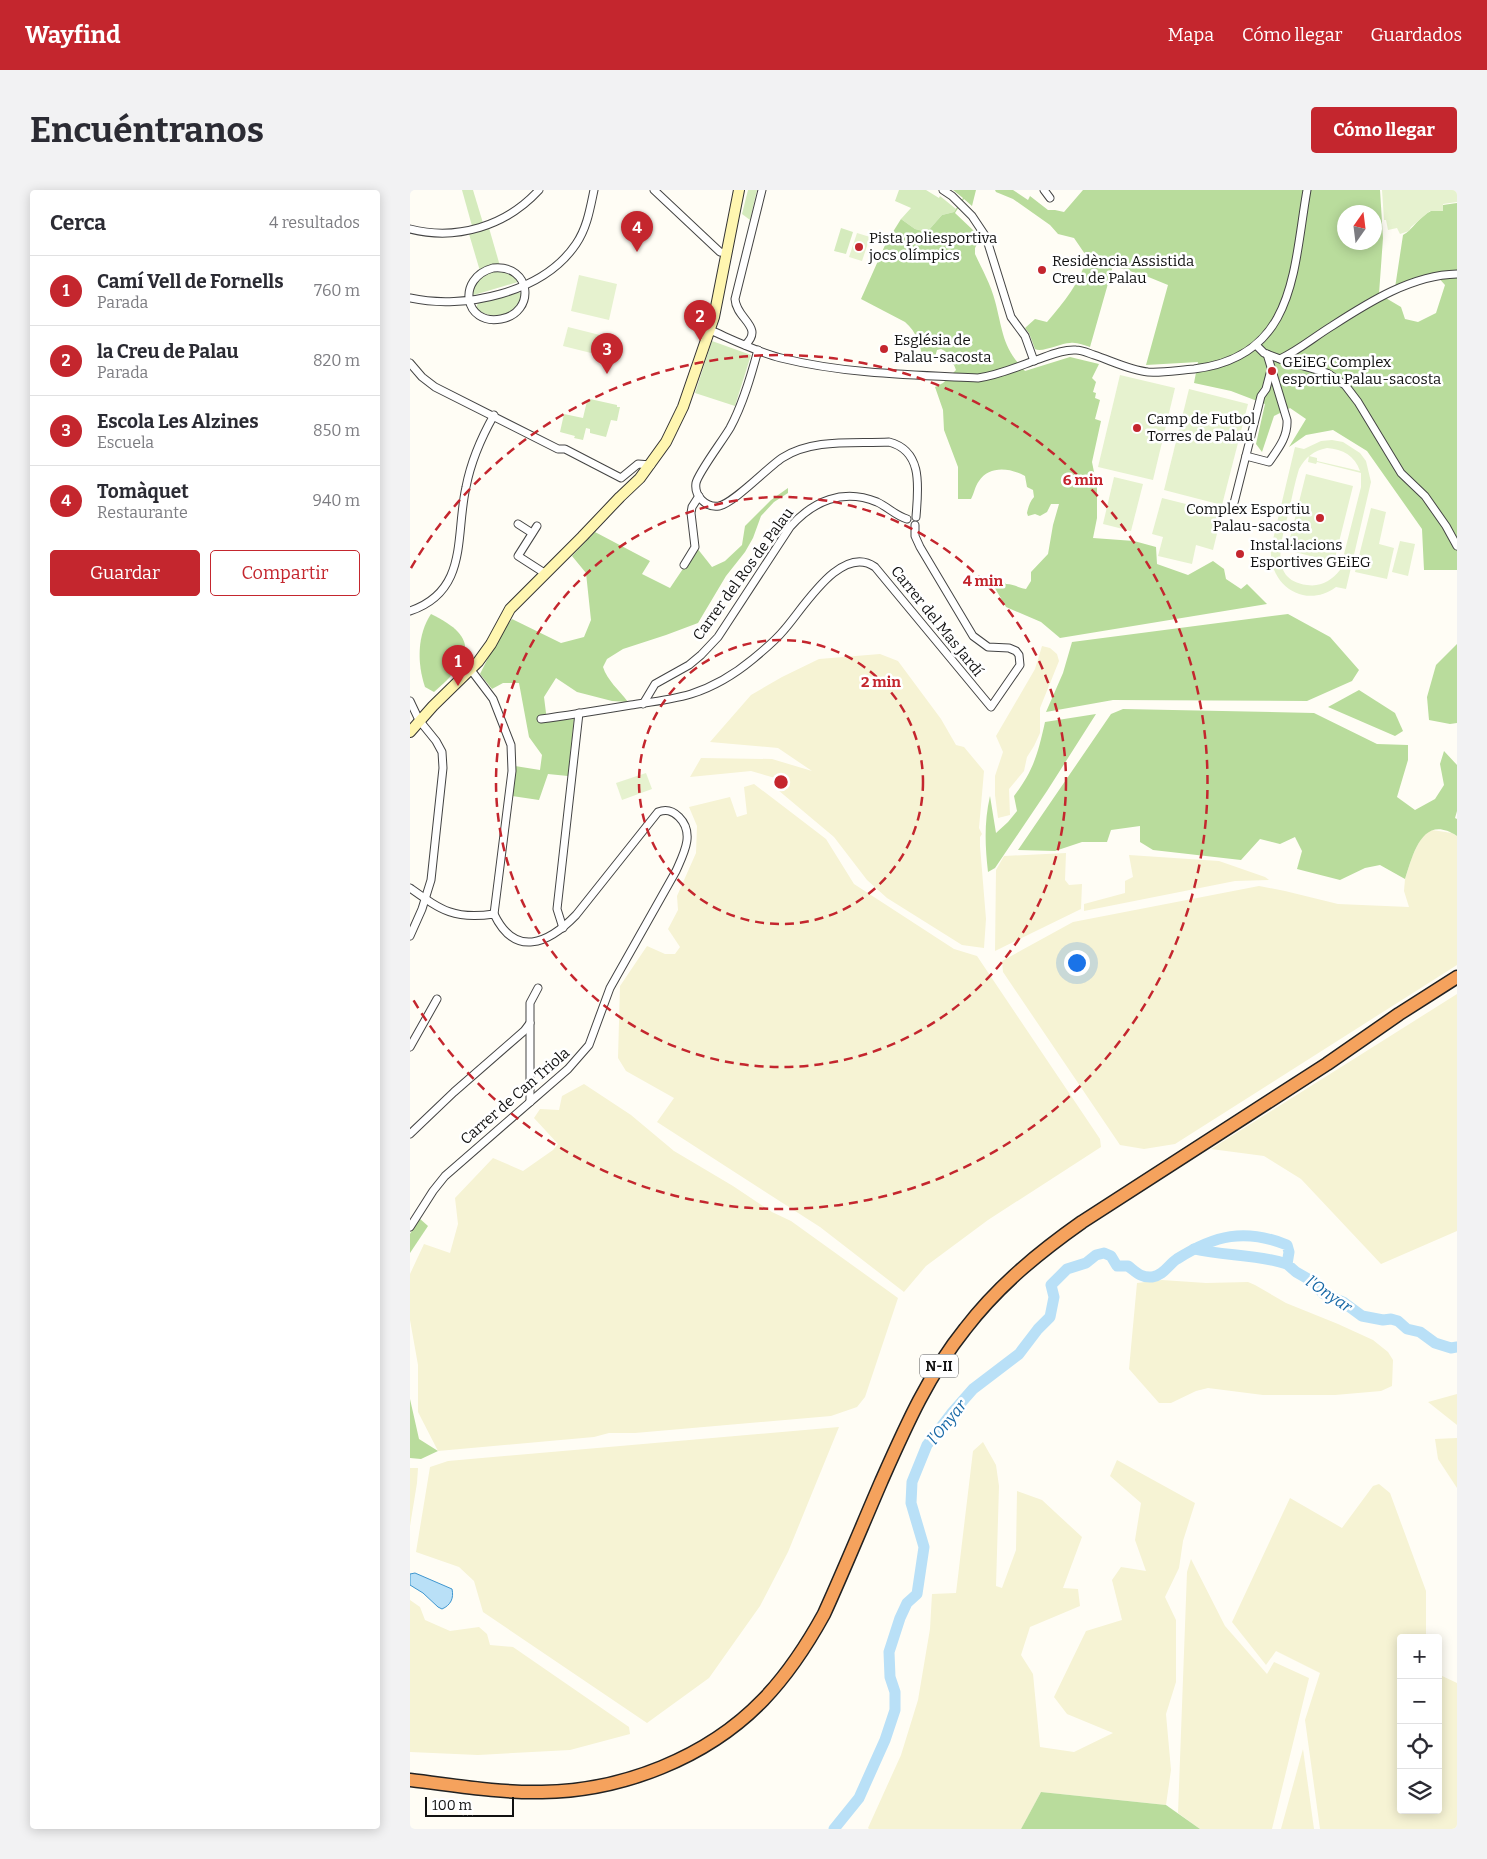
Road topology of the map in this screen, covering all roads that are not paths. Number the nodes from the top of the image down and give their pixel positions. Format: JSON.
{"nodes":[{"id":1,"x":539,"y":190,"type":"edge"},
{"id":2,"x":594,"y":190,"type":"edge"},
{"id":3,"x":654,"y":190,"type":"edge"},
{"id":4,"x":739,"y":190,"type":"edge"},
{"id":5,"x":762,"y":190,"type":"edge"},
{"id":6,"x":943,"y":190,"type":"edge"},
{"id":7,"x":1044,"y":190,"type":"edge"},
{"id":8,"x":1307,"y":190,"type":"edge"},
{"id":9,"x":662,"y":194,"type":"edge"},
{"id":10,"x":1050,"y":198,"type":"dead end"},
{"id":11,"x":410,"y":229,"type":"edge"},
{"id":12,"x":727,"y":253,"type":"junction"},
{"id":13,"x":1457,"y":274,"type":"edge"},
{"id":14,"x":524,"y":285,"type":"junction"},
{"id":15,"x":410,"y":298,"type":"edge"},
{"id":16,"x":468,"y":301,"type":"junction"},
{"id":17,"x":710,"y":330,"type":"junction"},
{"id":18,"x":745,"y":344,"type":"junction"},
{"id":19,"x":1256,"y":345,"type":"junction"},
{"id":20,"x":758,"y":350,"type":"junction"},
{"id":21,"x":1267,"y":354,"type":"junction"},
{"id":22,"x":1280,"y":359,"type":"junction"},
{"id":23,"x":1034,"y":361,"type":"junction"},
{"id":24,"x":410,"y":363,"type":"edge"},
{"id":25,"x":1271,"y":370,"type":"junction"},
{"id":26,"x":494,"y":415,"type":"junction"},
{"id":27,"x":1246,"y":456,"type":"junction"},
{"id":28,"x":651,"y":465,"type":"junction"},
{"id":29,"x":699,"y":496,"type":"junction"},
{"id":30,"x":1234,"y":507,"type":"dead end"},
{"id":31,"x":916,"y":517,"type":"junction"},
{"id":32,"x":907,"y":519,"type":"junction"},
{"id":33,"x":518,"y":524,"type":"dead end"},
{"id":34,"x":915,"y":525,"type":"junction"},
{"id":35,"x":1457,"y":546,"type":"edge"},
{"id":36,"x":684,"y":565,"type":"dead end"},
{"id":37,"x":546,"y":574,"type":"junction"},
{"id":38,"x":410,"y":611,"type":"edge"},
{"id":39,"x":471,"y":670,"type":"junction"},
{"id":40,"x":410,"y":701,"type":"edge"},
{"id":41,"x":643,"y":704,"type":"junction"},
{"id":42,"x":579,"y":714,"type":"junction"},
{"id":43,"x":541,"y":719,"type":"dead end"},
{"id":44,"x":419,"y":720,"type":"junction"},
{"id":45,"x":410,"y":732,"type":"edge"},
{"id":46,"x":410,"y":888,"type":"edge"},
{"id":47,"x":426,"y":899,"type":"junction"},
{"id":48,"x":494,"y":914,"type":"junction"},
{"id":49,"x":563,"y":928,"type":"junction"},
{"id":50,"x":410,"y":936,"type":"edge"},
{"id":51,"x":1457,"y":977,"type":"edge"},
{"id":52,"x":538,"y":988,"type":"dead end"},
{"id":53,"x":437,"y":999,"type":"dead end"},
{"id":54,"x":530,"y":1023,"type":"junction"},
{"id":55,"x":410,"y":1047,"type":"edge"},
{"id":56,"x":530,"y":1102,"type":"junction"},
{"id":57,"x":410,"y":1134,"type":"edge"},
{"id":58,"x":410,"y":1227,"type":"edge"},
{"id":59,"x":410,"y":1780,"type":"edge"},
{"id":60,"x":410,"y":1786,"type":"edge"},
{"id":61,"x":514,"y":1791,"type":"junction"}],
"edges":[{"from":1,"to":11,"type":"street"},
{"from":2,"to":14,"type":"street"},
{"from":3,"to":9,"type":"street"},
{"from":4,"to":12,"type":"street"},
{"from":5,"to":18,"type":"street"},
{"from":6,"to":23,"type":"street"},
{"from":7,"to":10,"type":"street"},
{"from":8,"to":19,"type":"street"},
{"from":9,"to":12,"type":"street"},
{"from":12,"to":17,"type":"street"},
{"from":13,"to":22,"type":"street"},
{"from":14,"to":16,"type":"street"},
{"from":14,"to":16,"type":"street"},
{"from":14,"to":16,"type":"street"},
{"from":15,"to":16,"type":"street"},
{"from":17,"to":18,"type":"street"},
{"from":17,"to":28,"type":"street"},
{"from":18,"to":20,"type":"street"},
{"from":19,"to":21,"type":"street"},
{"from":19,"to":23,"type":"street"},
{"from":20,"to":23,"type":"street"},
{"from":20,"to":29,"type":"street"},
{"from":21,"to":22,"type":"street"},
{"from":21,"to":25,"type":"street"},
{"from":22,"to":35,"type":"street"},
{"from":24,"to":26,"type":"street"},
{"from":25,"to":27,"type":"street"},
{"from":25,"to":27,"type":"street"},
{"from":26,"to":28,"type":"street"},
{"from":26,"to":38,"type":"street"},
{"from":27,"to":30,"type":"street"},
{"from":28,"to":37,"type":"street"},
{"from":29,"to":31,"type":"street"},
{"from":29,"to":36,"type":"street"},
{"from":31,"to":32,"type":"street"},
{"from":31,"to":34,"type":"street"},
{"from":32,"to":34,"type":"street"},
{"from":32,"to":41,"type":"street","name":"Carrer del Ros de Palau"},
{"from":33,"to":37,"type":"street"},
{"from":34,"to":41,"type":"street","name":"Carrer del Mas Jardí"},
{"from":37,"to":39,"type":"street"},
{"from":39,"to":44,"type":"street"},
{"from":39,"to":48,"type":"street"},
{"from":40,"to":44,"type":"street"},
{"from":41,"to":42,"type":"street","name":"Carrer del Mas Jardí"},
{"from":42,"to":43,"type":"street","name":"Carrer del Mas Jardí"},
{"from":42,"to":49,"type":"street"},
{"from":44,"to":45,"type":"street"},
{"from":44,"to":47,"type":"street"},
{"from":46,"to":47,"type":"street"},
{"from":47,"to":48,"type":"street"},
{"from":47,"to":50,"type":"street"},
{"from":48,"to":49,"type":"street"},
{"from":49,"to":56,"type":"street","name":"Carrer de Can Triola"},
{"from":51,"to":61,"type":"highway","number":"N-II"},
{"from":52,"to":54,"type":"street"},
{"from":53,"to":55,"type":"street"},
{"from":54,"to":56,"type":"street"},
{"from":54,"to":57,"type":"street"},
{"from":56,"to":58,"type":"street","name":"Carrer de Can Triola"},
{"from":59,"to":61,"type":"highway","number":"N-II"},
{"from":60,"to":61,"type":"highway"}]}
